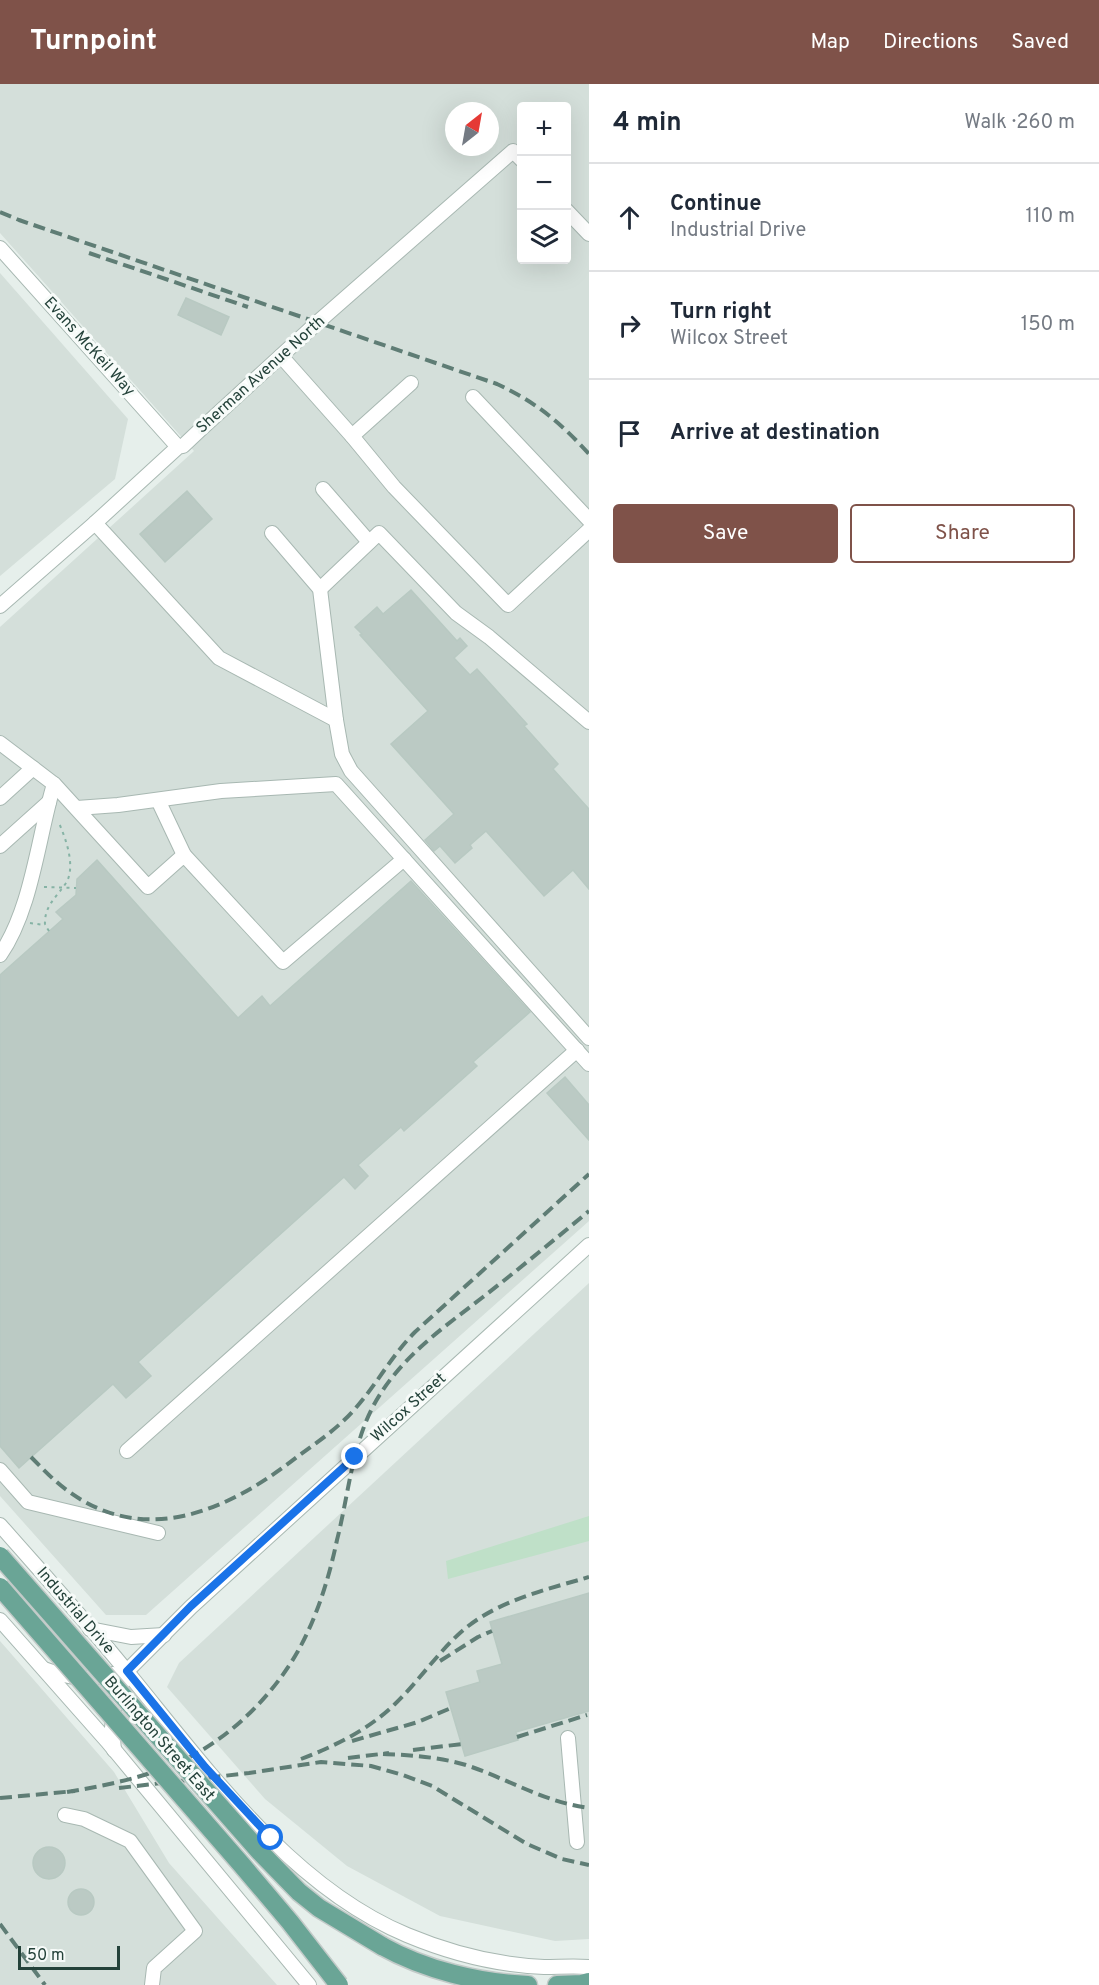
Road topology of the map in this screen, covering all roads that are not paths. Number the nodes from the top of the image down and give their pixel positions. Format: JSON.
{"nodes":[{"id":1,"x":518,"y":156,"type":"edge"},
{"id":2,"x":571,"y":214,"type":"edge"},
{"id":3,"x":589,"y":234,"type":"edge"},
{"id":4,"x":0,"y":248,"type":"edge"},
{"id":5,"x":281,"y":356,"type":"junction"},
{"id":6,"x":411,"y":383,"type":"dead end"},
{"id":7,"x":474,"y":397,"type":"dead end"},
{"id":8,"x":352,"y":436,"type":"junction"},
{"id":9,"x":178,"y":447,"type":"junction"},
{"id":10,"x":323,"y":489,"type":"dead end"},
{"id":11,"x":589,"y":520,"type":"edge"},
{"id":12,"x":95,"y":523,"type":"junction"},
{"id":13,"x":589,"y":530,"type":"edge"},
{"id":14,"x":272,"y":532,"type":"dead end"},
{"id":15,"x":369,"y":542,"type":"junction"},
{"id":16,"x":320,"y":589,"type":"junction"},
{"id":17,"x":0,"y":606,"type":"edge"},
{"id":18,"x":336,"y":720,"type":"junction"},
{"id":19,"x":589,"y":722,"type":"edge"},
{"id":20,"x":1,"y":746,"type":"edge"},
{"id":21,"x":33,"y":768,"type":"junction"},
{"id":22,"x":54,"y":784,"type":"junction"},
{"id":23,"x":0,"y":798,"type":"edge"},
{"id":24,"x":158,"y":800,"type":"junction"},
{"id":25,"x":49,"y":802,"type":"junction"},
{"id":26,"x":77,"y":808,"type":"junction"},
{"id":27,"x":0,"y":846,"type":"edge"},
{"id":28,"x":184,"y":855,"type":"junction"},
{"id":29,"x":404,"y":859,"type":"junction"},
{"id":30,"x":0,"y":955,"type":"edge"},
{"id":31,"x":589,"y":1038,"type":"edge"},
{"id":32,"x":577,"y":1050,"type":"junction"},
{"id":33,"x":589,"y":1064,"type":"edge"},
{"id":34,"x":589,"y":1245,"type":"edge"},
{"id":35,"x":127,"y":1451,"type":"dead end"},
{"id":36,"x":0,"y":1470,"type":"edge"},
{"id":37,"x":0,"y":1525,"type":"edge"},
{"id":38,"x":158,"y":1533,"type":"dead end"},
{"id":39,"x":0,"y":1556,"type":"edge"},
{"id":40,"x":0,"y":1587,"type":"edge"},
{"id":41,"x":0,"y":1620,"type":"edge"},
{"id":42,"x":90,"y":1629,"type":"junction"},
{"id":43,"x":164,"y":1635,"type":"junction"},
{"id":44,"x":42,"y":1668,"type":"junction"},
{"id":45,"x":127,"y":1671,"type":"junction"},
{"id":46,"x":568,"y":1738,"type":"dead end"},
{"id":47,"x":114,"y":1750,"type":"junction"},
{"id":48,"x":65,"y":1815,"type":"dead end"},
{"id":49,"x":582,"y":1826,"type":"edge"},
{"id":50,"x":577,"y":1842,"type":"dead end"},
{"id":51,"x":589,"y":1967,"type":"edge"},
{"id":52,"x":589,"y":1982,"type":"edge"},
{"id":53,"x":152,"y":1985,"type":"edge"},
{"id":54,"x":309,"y":1985,"type":"edge"},
{"id":55,"x":340,"y":1985,"type":"edge"},
{"id":56,"x":528,"y":1985,"type":"edge"},
{"id":57,"x":557,"y":1985,"type":"edge"}],
"edges":[{"from":1,"to":5,"type":"street","name":"Sherman Avenue North"},
{"from":2,"to":3,"type":"street"},
{"from":4,"to":9,"type":"street","name":"Evans McKeil Way"},
{"from":5,"to":8,"type":"street"},
{"from":5,"to":9,"type":"street","name":"Sherman Avenue North"},
{"from":6,"to":8,"type":"street"},
{"from":7,"to":11,"type":"street"},
{"from":8,"to":13,"type":"street"},
{"from":9,"to":12,"type":"street","name":"Sherman Avenue North"},
{"from":10,"to":15,"type":"street"},
{"from":12,"to":17,"type":"street","name":"Sherman Avenue North"},
{"from":12,"to":18,"type":"street"},
{"from":14,"to":16,"type":"street"},
{"from":15,"to":16,"type":"street"},
{"from":15,"to":19,"type":"street"},
{"from":16,"to":18,"type":"street"},
{"from":18,"to":31,"type":"street"},
{"from":20,"to":21,"type":"street"},
{"from":21,"to":22,"type":"street"},
{"from":21,"to":23,"type":"street"},
{"from":22,"to":25,"type":"street"},
{"from":22,"to":26,"type":"street"},
{"from":24,"to":26,"type":"street"},
{"from":24,"to":28,"type":"street"},
{"from":24,"to":29,"type":"street"},
{"from":25,"to":27,"type":"street"},
{"from":25,"to":30,"type":"street"},
{"from":26,"to":28,"type":"street"},
{"from":28,"to":29,"type":"street"},
{"from":29,"to":32,"type":"street"},
{"from":32,"to":33,"type":"street"},
{"from":32,"to":35,"type":"street"},
{"from":34,"to":43,"type":"street","name":"Wilcox Street"},
{"from":36,"to":38,"type":"street"},
{"from":37,"to":42,"type":"street","name":"Industrial Drive"},
{"from":39,"to":56,"type":"main road","name":"Burlington Street East","bridge":true},
{"from":40,"to":55,"type":"main road","name":"Burlington Street East","bridge":true},
{"from":41,"to":44,"type":"street"},
{"from":42,"to":43,"type":"street"},
{"from":42,"to":45,"type":"street","name":"Industrial Drive"},
{"from":43,"to":45,"type":"street","name":"Wilcox Street"},
{"from":44,"to":45,"type":"street"},
{"from":44,"to":47,"type":"street"},
{"from":45,"to":47,"type":"street"},
{"from":45,"to":51,"type":"street","name":"Industrial Drive"},
{"from":46,"to":49,"type":"street"},
{"from":47,"to":54,"type":"street"},
{"from":48,"to":53,"type":"street"},
{"from":49,"to":50,"type":"street"},
{"from":52,"to":57,"type":"main road"}]}
